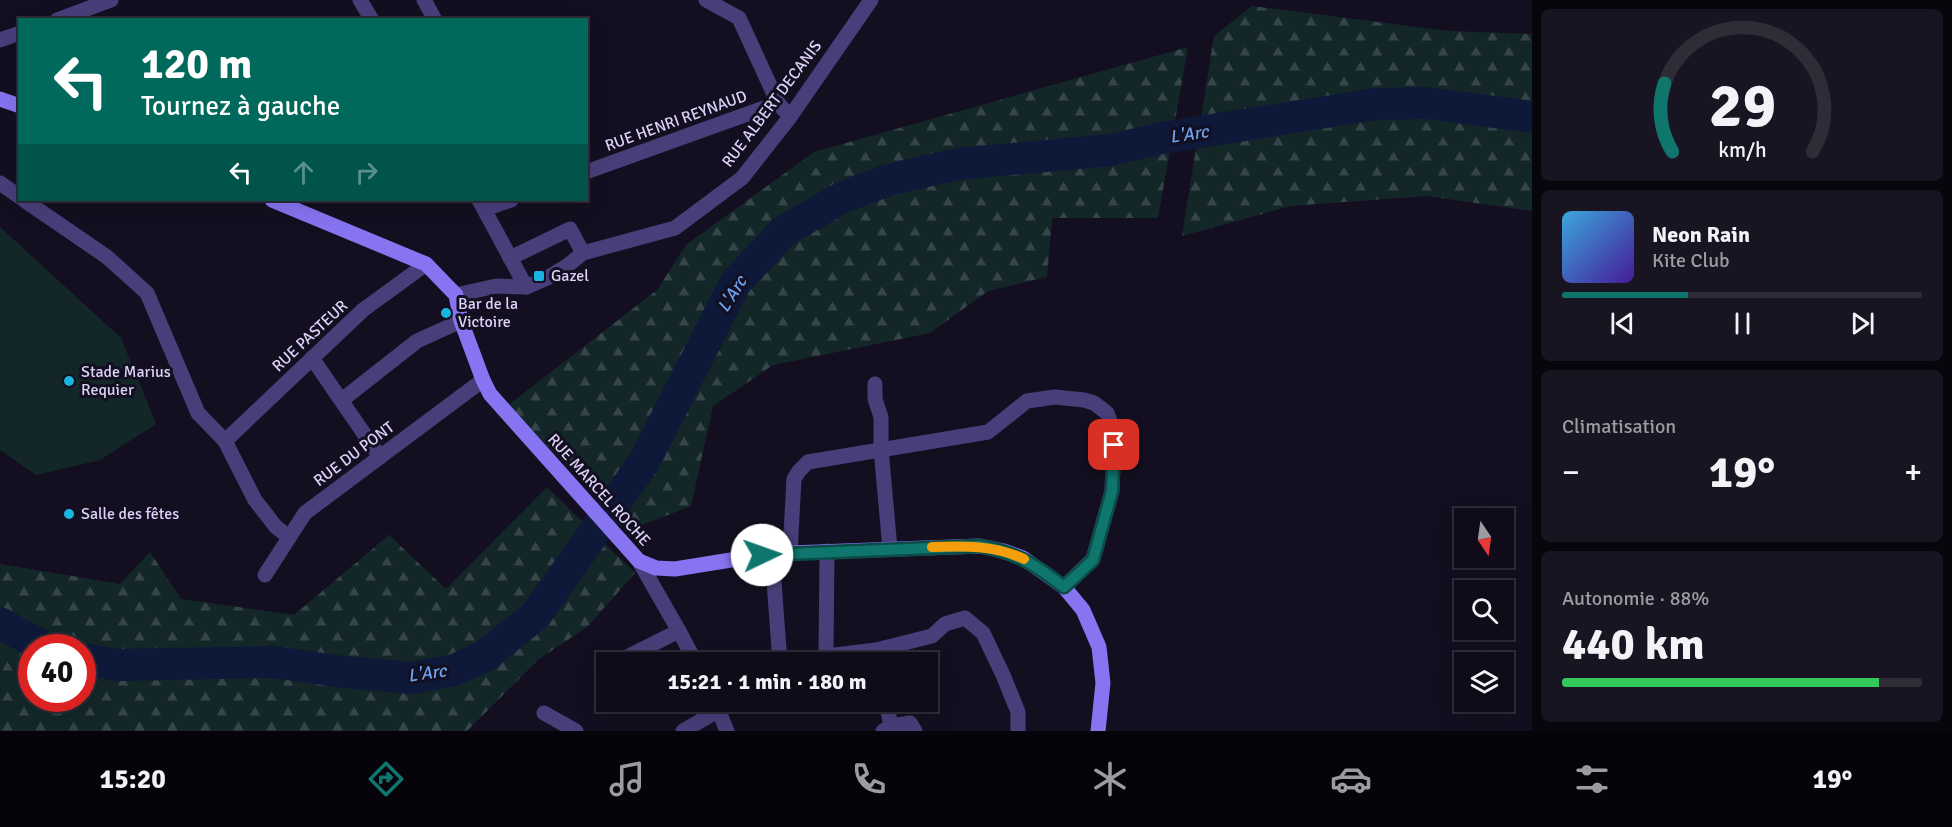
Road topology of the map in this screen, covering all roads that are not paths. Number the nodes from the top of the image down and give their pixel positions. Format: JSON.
{"nodes":[{"id":1,"x":111,"y":0,"type":"edge"},
{"id":2,"x":360,"y":0,"type":"edge"},
{"id":3,"x":424,"y":0,"type":"edge"},
{"id":4,"x":706,"y":0,"type":"edge"},
{"id":5,"x":871,"y":0,"type":"edge"},
{"id":6,"x":62,"y":18,"type":"edge"},
{"id":7,"x":371,"y":18,"type":"edge"},
{"id":8,"x":434,"y":18,"type":"edge"},
{"id":9,"x":18,"y":34,"type":"edge"},
{"id":10,"x":0,"y":40,"type":"edge"},
{"id":11,"x":0,"y":99,"type":"edge"},
{"id":12,"x":778,"y":103,"type":"junction"},
{"id":13,"x":18,"y":105,"type":"edge"},
{"id":14,"x":790,"y":117,"type":"junction"},
{"id":15,"x":588,"y":171,"type":"edge"},
{"id":16,"x":0,"y":183,"type":"edge"},
{"id":17,"x":18,"y":196,"type":"edge"},
{"id":18,"x":25,"y":201,"type":"edge"},
{"id":19,"x":274,"y":201,"type":"edge"},
{"id":20,"x":504,"y":201,"type":"edge"},
{"id":21,"x":482,"y":204,"type":"edge"},
{"id":22,"x":583,"y":253,"type":"junction"},
{"id":23,"x":510,"y":258,"type":"junction"},
{"id":24,"x":426,"y":264,"type":"junction"},
{"id":25,"x":526,"y":286,"type":"junction"},
{"id":26,"x":456,"y":295,"type":"junction"},
{"id":27,"x":461,"y":321,"type":"junction"},
{"id":28,"x":312,"y":357,"type":"junction"},
{"id":29,"x":483,"y":380,"type":"junction"},
{"id":30,"x":874,"y":384,"type":"dead end"},
{"id":31,"x":342,"y":400,"type":"junction"},
{"id":32,"x":225,"y":441,"type":"junction"},
{"id":33,"x":881,"y":450,"type":"junction"},
{"id":34,"x":380,"y":457,"type":"junction"},
{"id":35,"x":289,"y":537,"type":"junction"},
{"id":36,"x":890,"y":549,"type":"junction"},
{"id":37,"x":826,"y":551,"type":"junction"},
{"id":38,"x":790,"y":553,"type":"junction"},
{"id":39,"x":772,"y":554,"type":"junction"},
{"id":40,"x":639,"y":561,"type":"junction"},
{"id":41,"x":265,"y":575,"type":"dead end"},
{"id":42,"x":1064,"y":587,"type":"junction"},
{"id":43,"x":680,"y":631,"type":"junction"},
{"id":44,"x":637,"y":652,"type":"edge"},
{"id":45,"x":690,"y":652,"type":"edge"},
{"id":46,"x":779,"y":652,"type":"edge"},
{"id":47,"x":826,"y":652,"type":"edge"},
{"id":48,"x":890,"y":652,"type":"edge"},
{"id":49,"x":710,"y":712,"type":"edge"},
{"id":50,"x":723,"y":712,"type":"edge"},
{"id":51,"x":886,"y":712,"type":"edge"},
{"id":52,"x":544,"y":713,"type":"dead end"},
{"id":53,"x":887,"y":729,"type":"edge"},
{"id":54,"x":576,"y":731,"type":"edge"},
{"id":55,"x":683,"y":731,"type":"edge"},
{"id":56,"x":727,"y":731,"type":"edge"},
{"id":57,"x":915,"y":731,"type":"edge"},
{"id":58,"x":1018,"y":731,"type":"edge"},
{"id":59,"x":1098,"y":731,"type":"edge"}],
"edges":[{"from":1,"to":6,"type":"street"},
{"from":2,"to":7,"type":"street"},
{"from":3,"to":8,"type":"street"},
{"from":4,"to":12,"type":"street"},
{"from":5,"to":14,"type":"street","name":"RUE ALBERT DECANIS"},
{"from":9,"to":10,"type":"street"},
{"from":11,"to":13,"type":"street"},
{"from":12,"to":14,"type":"street"},
{"from":12,"to":15,"type":"street","name":"RUE HENRI REYNAUD"},
{"from":14,"to":22,"type":"street","name":"RUE ALBERT DECANIS"},
{"from":16,"to":17,"type":"street"},
{"from":18,"to":32,"type":"street"},
{"from":19,"to":24,"type":"street"},
{"from":20,"to":21,"type":"street"},
{"from":21,"to":23,"type":"street"},
{"from":22,"to":23,"type":"street"},
{"from":22,"to":25,"type":"street","name":"RUE ALBERT DECANIS"},
{"from":23,"to":25,"type":"street"},
{"from":24,"to":26,"type":"street"},
{"from":24,"to":28,"type":"street","name":"RUE PASTEUR"},
{"from":25,"to":26,"type":"street"},
{"from":26,"to":27,"type":"street","name":"RUE MARCEL ROCHE"},
{"from":27,"to":29,"type":"street","name":"RUE MARCEL ROCHE"},
{"from":27,"to":31,"type":"street"},
{"from":28,"to":31,"type":"street"},
{"from":28,"to":32,"type":"street","name":"RUE PASTEUR"},
{"from":29,"to":34,"type":"street","name":"RUE DU PONT"},
{"from":29,"to":40,"type":"street","name":"RUE MARCEL ROCHE"},
{"from":30,"to":33,"type":"street"},
{"from":31,"to":34,"type":"street"},
{"from":32,"to":35,"type":"street"},
{"from":33,"to":36,"type":"street"},
{"from":33,"to":38,"type":"street"},
{"from":33,"to":42,"type":"street"},
{"from":34,"to":35,"type":"street","name":"RUE DU PONT"},
{"from":35,"to":41,"type":"street","name":"RUE DU PONT"},
{"from":36,"to":37,"type":"street"},
{"from":36,"to":42,"type":"street"},
{"from":37,"to":38,"type":"street"},
{"from":37,"to":47,"type":"street"},
{"from":38,"to":39,"type":"street"},
{"from":39,"to":40,"type":"street"},
{"from":39,"to":46,"type":"street"},
{"from":40,"to":43,"type":"street","name":"RUE MARCEL ROCHE"},
{"from":42,"to":59,"type":"street"},
{"from":43,"to":44,"type":"street"},
{"from":43,"to":45,"type":"street","name":"RUE MARCEL ROCHE"},
{"from":48,"to":58,"type":"street"},
{"from":49,"to":55,"type":"street"},
{"from":50,"to":56,"type":"street"},
{"from":51,"to":53,"type":"street"},
{"from":52,"to":54,"type":"street"},
{"from":53,"to":57,"type":"street"}]}
